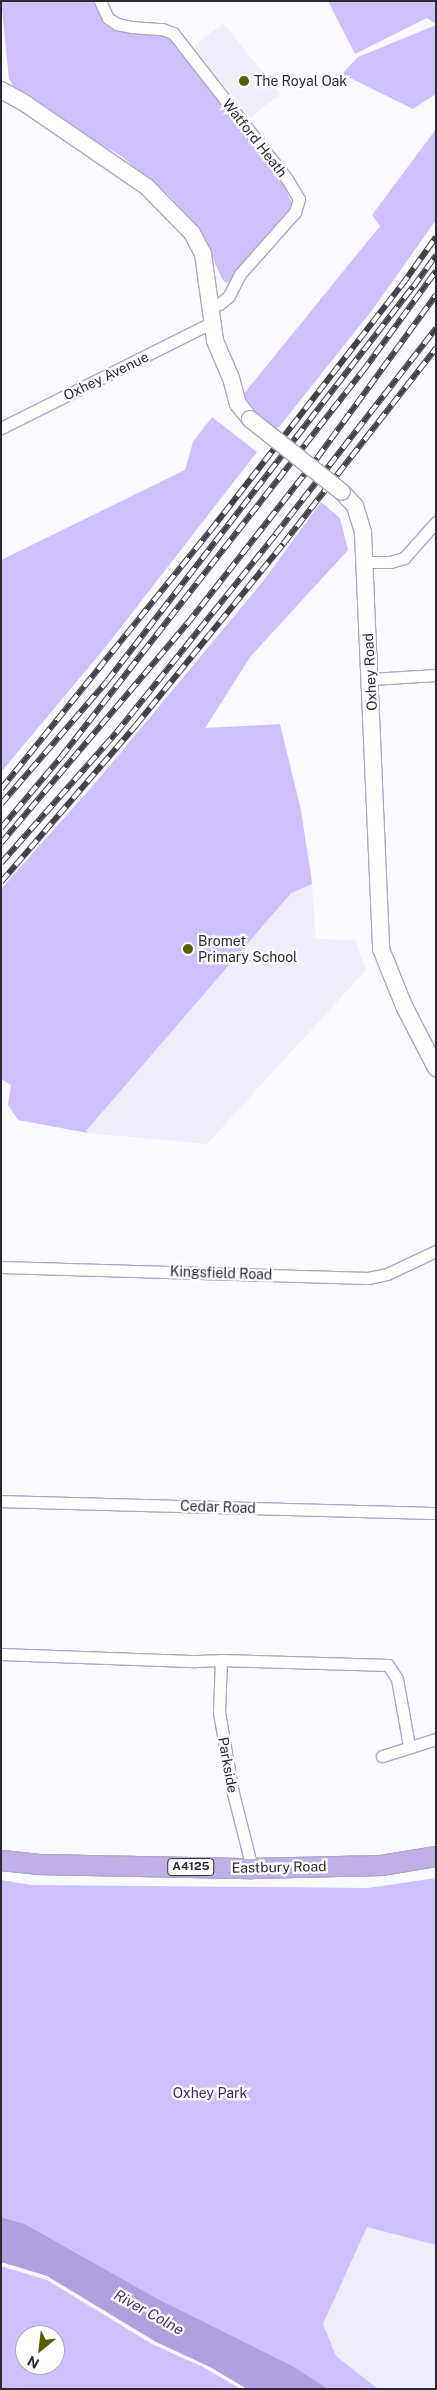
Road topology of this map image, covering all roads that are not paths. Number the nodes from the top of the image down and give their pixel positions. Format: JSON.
{"nodes":[{"id":1,"x":100,"y":1,"type":"edge"},
{"id":2,"x":1,"y":90,"type":"edge"},
{"id":3,"x":210,"y":306,"type":"junction"},
{"id":4,"x":211,"y":324,"type":"junction"},
{"id":5,"x":1,"y":428,"type":"edge"},
{"id":6,"x":436,"y":522,"type":"edge"},
{"id":7,"x":365,"y":562,"type":"junction"},
{"id":8,"x":436,"y":675,"type":"edge"},
{"id":9,"x":371,"y":678,"type":"junction"},
{"id":10,"x":436,"y":1068,"type":"edge"},
{"id":11,"x":436,"y":1251,"type":"edge"},
{"id":12,"x":1,"y":1267,"type":"edge"},
{"id":13,"x":1,"y":1501,"type":"edge"},
{"id":14,"x":436,"y":1513,"type":"edge"},
{"id":15,"x":1,"y":1654,"type":"edge"},
{"id":16,"x":221,"y":1660,"type":"junction"},
{"id":17,"x":436,"y":1739,"type":"edge"},
{"id":18,"x":409,"y":1746,"type":"junction"},
{"id":19,"x":382,"y":1756,"type":"dead end"},
{"id":20,"x":436,"y":1856,"type":"edge"},
{"id":21,"x":1,"y":1860,"type":"edge"},
{"id":22,"x":252,"y":1868,"type":"junction"}],
"edges":[{"from":1,"to":3,"type":"street","name":"Watford Heath"},
{"from":2,"to":3,"type":"street"},
{"from":3,"to":4,"type":"street"},
{"from":4,"to":5,"type":"street","name":"Oxhey Avenue"},
{"from":4,"to":7,"type":"street","name":"Oxhey Road","bridge":true},
{"from":6,"to":7,"type":"street"},
{"from":7,"to":9,"type":"street","name":"Oxhey Road"},
{"from":8,"to":9,"type":"street"},
{"from":9,"to":10,"type":"street","name":"Oxhey Road"},
{"from":11,"to":12,"type":"street","name":"Kingsfield Road"},
{"from":13,"to":14,"type":"street","name":"Cedar Road"},
{"from":15,"to":16,"type":"street"},
{"from":16,"to":18,"type":"street"},
{"from":16,"to":22,"type":"street","name":"Parkside"},
{"from":17,"to":18,"type":"street"},
{"from":18,"to":19,"type":"street"},
{"from":20,"to":22,"type":"main road","name":"Eastbury Road","number":"A4125"},
{"from":21,"to":22,"type":"main road","name":"Eastbury Road","number":"A4125"}]}
